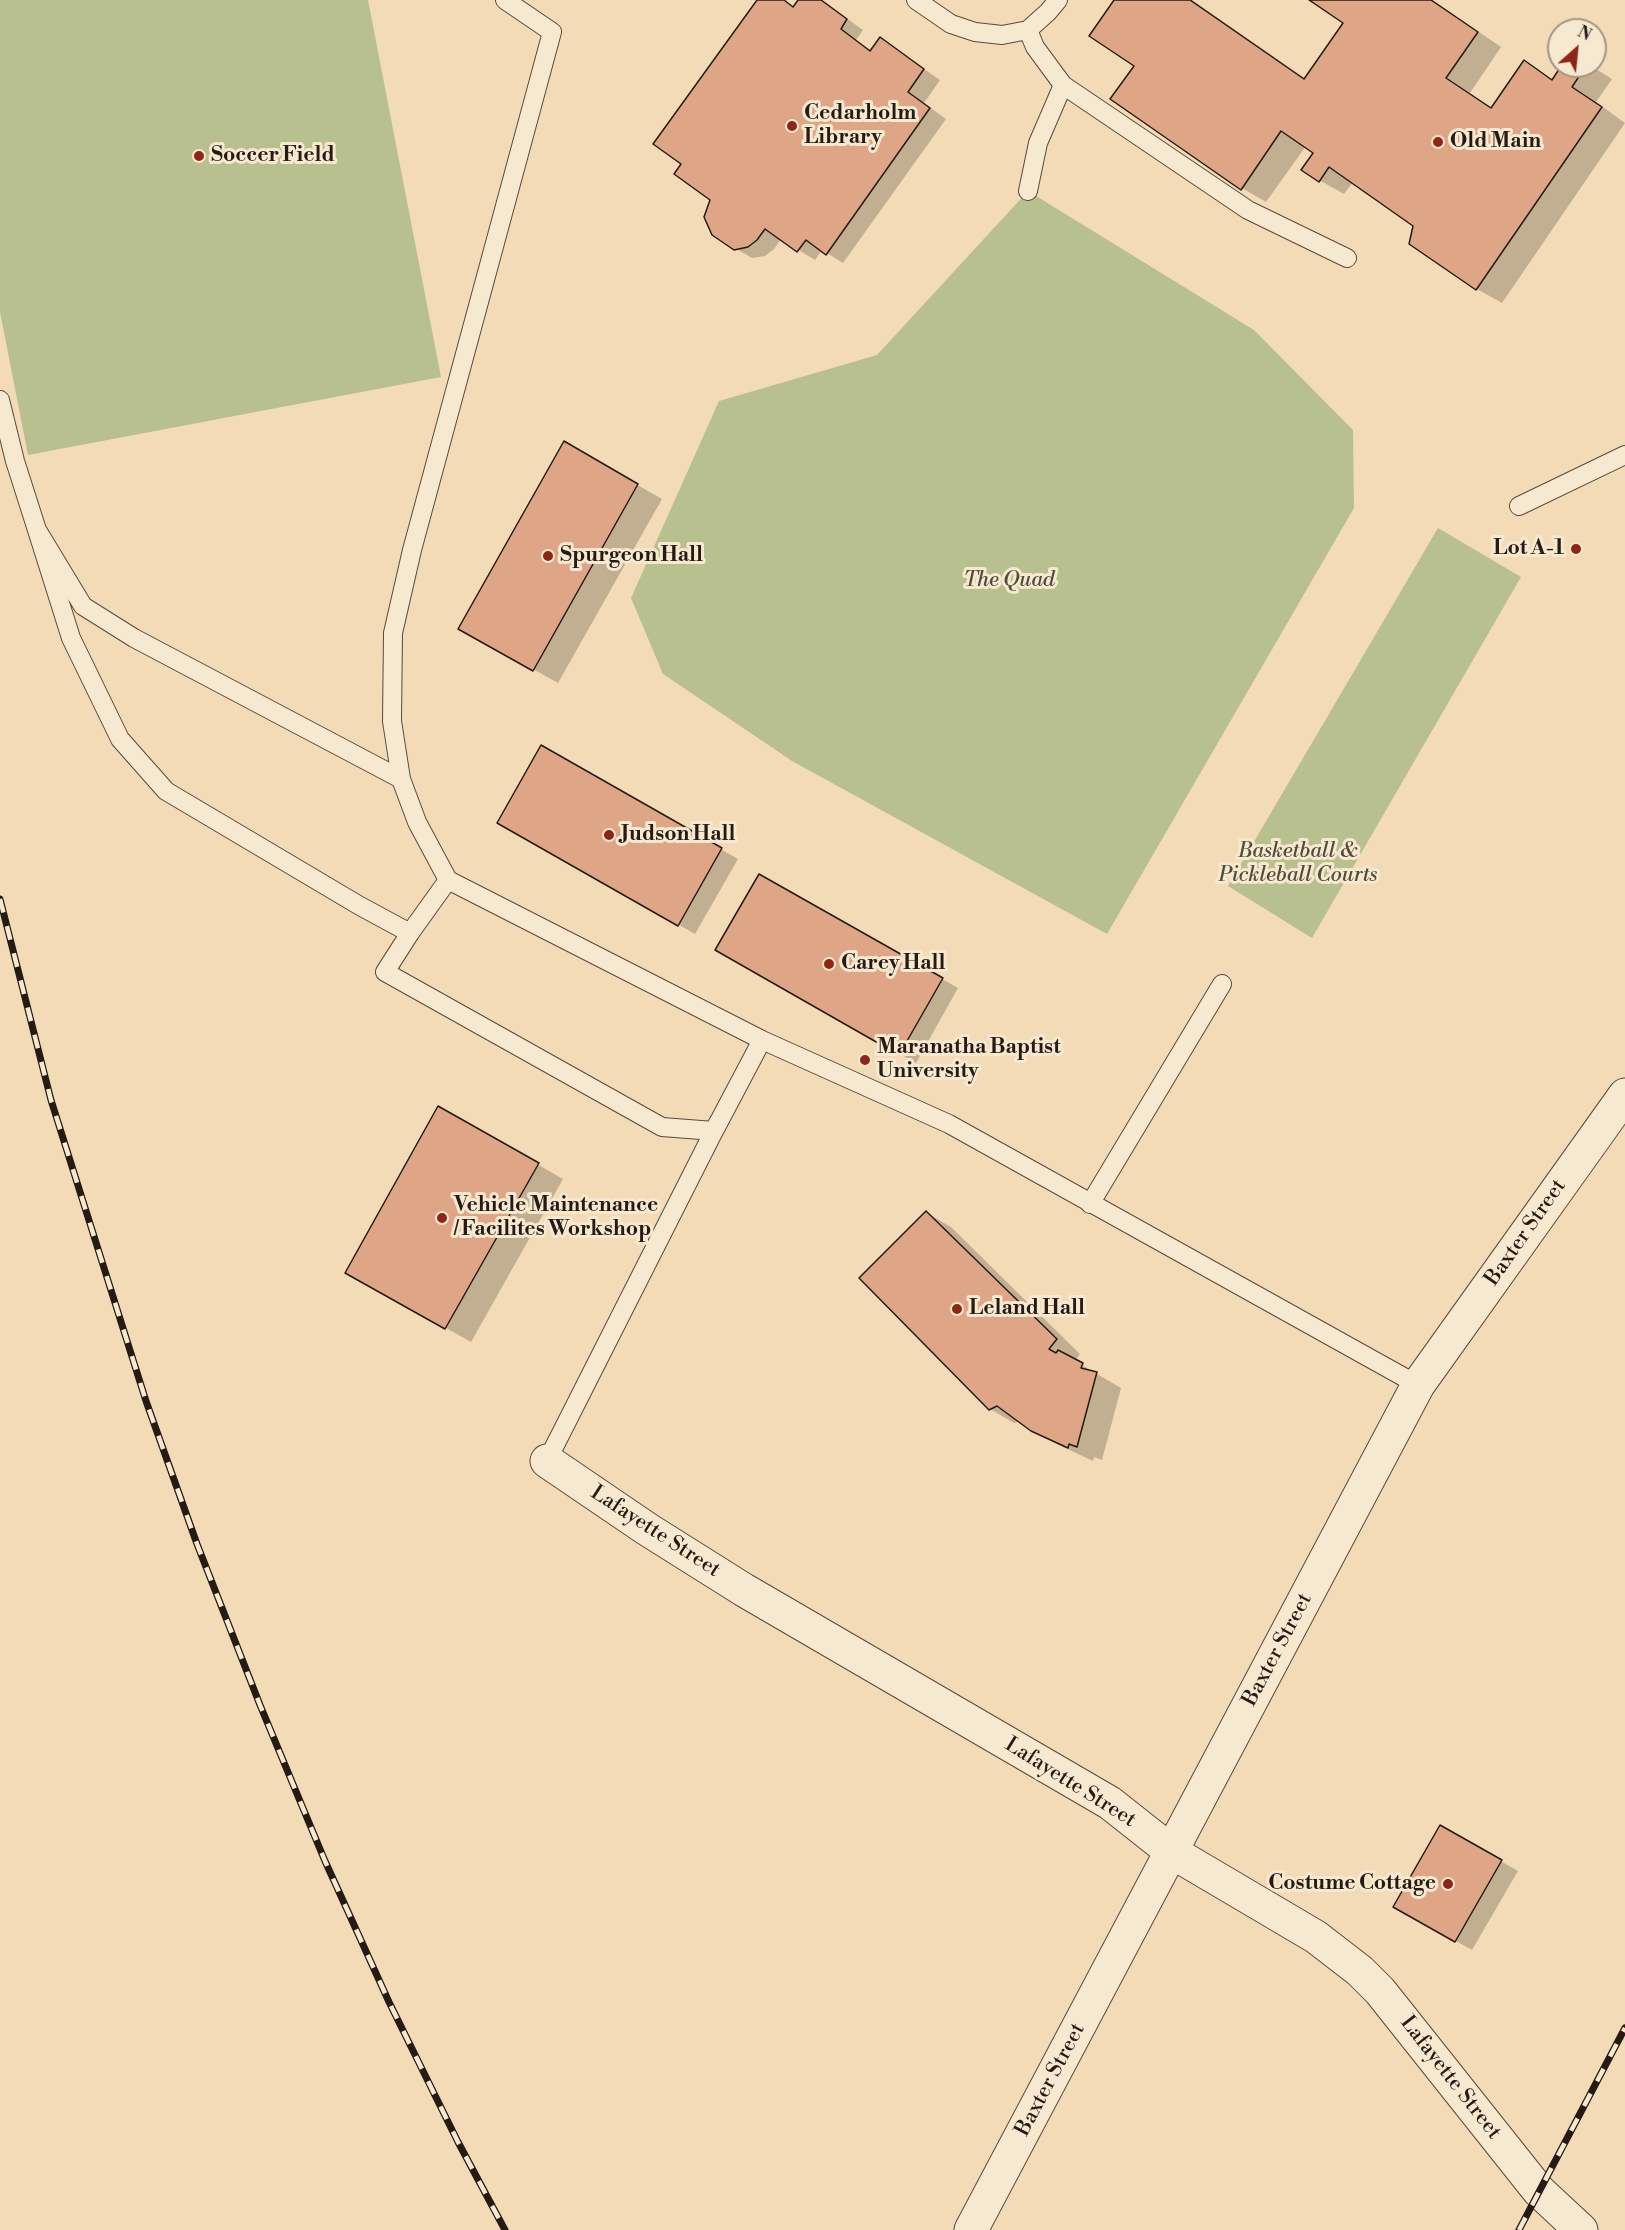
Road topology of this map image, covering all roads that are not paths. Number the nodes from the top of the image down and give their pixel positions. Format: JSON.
{"nodes":[{"id":1,"x":505,"y":0,"type":"edge"},
{"id":2,"x":916,"y":0,"type":"edge"},
{"id":3,"x":1058,"y":0,"type":"edge"},
{"id":4,"x":1028,"y":30,"type":"junction"},
{"id":5,"x":1063,"y":85,"type":"junction"},
{"id":6,"x":1028,"y":191,"type":"dead end"},
{"id":7,"x":1347,"y":258,"type":"dead end"},
{"id":8,"x":0,"y":400,"type":"edge"},
{"id":9,"x":1625,"y":455,"type":"edge"},
{"id":10,"x":1519,"y":506,"type":"dead end"},
{"id":11,"x":37,"y":530,"type":"junction"},
{"id":12,"x":401,"y":779,"type":"junction"},
{"id":13,"x":448,"y":880,"type":"junction"},
{"id":14,"x":410,"y":933,"type":"junction"},
{"id":15,"x":1222,"y":984,"type":"dead end"},
{"id":16,"x":762,"y":1040,"type":"junction"},
{"id":17,"x":1625,"y":1095,"type":"edge"},
{"id":18,"x":714,"y":1131,"type":"junction"},
{"id":19,"x":1090,"y":1204,"type":"junction"},
{"id":20,"x":1418,"y":1384,"type":"junction"},
{"id":21,"x":547,"y":1461,"type":"joint"},
{"id":22,"x":1172,"y":1852,"type":"junction"},
{"id":23,"x":971,"y":2230,"type":"edge"},
{"id":24,"x":1581,"y":2230,"type":"edge"}],
"edges":[{"from":1,"to":12,"type":"lane"},
{"from":2,"to":4,"type":"lane"},
{"from":3,"to":4,"type":"lane"},
{"from":4,"to":5,"type":"lane"},
{"from":5,"to":6,"type":"lane"},
{"from":5,"to":7,"type":"lane"},
{"from":8,"to":11,"type":"lane"},
{"from":9,"to":10,"type":"lane"},
{"from":11,"to":12,"type":"lane"},
{"from":11,"to":14,"type":"lane"},
{"from":12,"to":13,"type":"lane"},
{"from":13,"to":14,"type":"lane"},
{"from":13,"to":16,"type":"lane"},
{"from":14,"to":18,"type":"lane"},
{"from":15,"to":19,"type":"lane"},
{"from":16,"to":18,"type":"lane"},
{"from":16,"to":19,"type":"lane"},
{"from":17,"to":20,"type":"street","name":"Baxter Street"},
{"from":18,"to":21,"type":"lane"},
{"from":19,"to":20,"type":"lane"},
{"from":20,"to":22,"type":"street","name":"Baxter Street"},
{"from":21,"to":22,"type":"street","name":"Lafayette Street"},
{"from":22,"to":23,"type":"street","name":"Baxter Street"},
{"from":22,"to":24,"type":"street","name":"Lafayette Street"}]}
